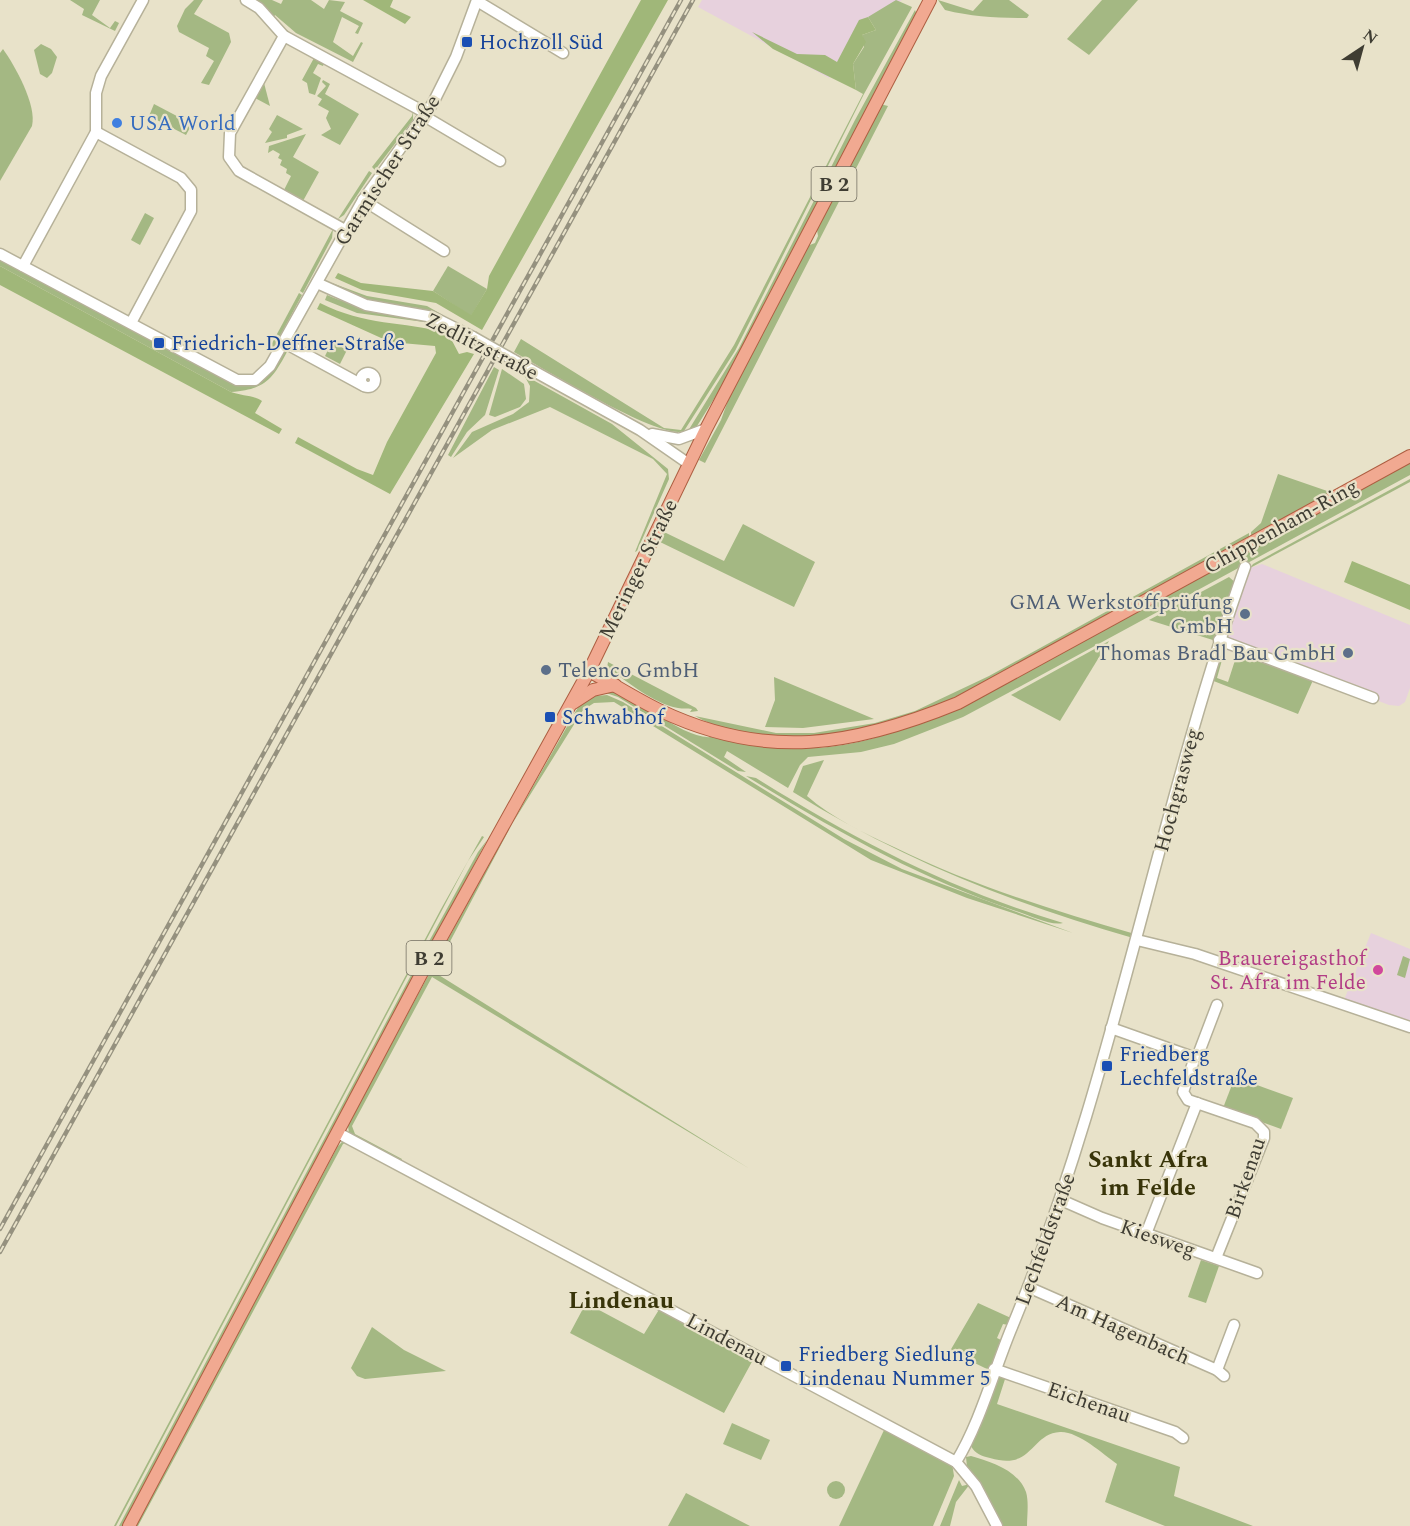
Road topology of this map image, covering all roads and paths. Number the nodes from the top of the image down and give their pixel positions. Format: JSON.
{"nodes":[{"id":1,"x":143,"y":0,"type":"edge"},
{"id":2,"x":246,"y":0,"type":"edge"},
{"id":3,"x":477,"y":0,"type":"edge"},
{"id":4,"x":930,"y":0,"type":"edge"},
{"id":5,"x":284,"y":36,"type":"junction"},
{"id":6,"x":563,"y":52,"type":"dead end"},
{"id":7,"x":425,"y":114,"type":"junction"},
{"id":8,"x":96,"y":132,"type":"junction"},
{"id":9,"x":500,"y":161,"type":"dead end"},
{"id":10,"x":363,"y":200,"type":"junction"},
{"id":11,"x":345,"y":230,"type":"junction"},
{"id":12,"x":444,"y":251,"type":"dead end"},
{"id":13,"x":0,"y":254,"type":"edge"},
{"id":14,"x":23,"y":266,"type":"junction"},
{"id":15,"x":317,"y":284,"type":"junction"},
{"id":16,"x":130,"y":323,"type":"junction"},
{"id":17,"x":283,"y":342,"type":"junction"},
{"id":18,"x":364,"y":386,"type":"dead end"},
{"id":19,"x":706,"y":429,"type":"junction"},
{"id":20,"x":640,"y":430,"type":"junction"},
{"id":21,"x":1410,"y":456,"type":"edge"},
{"id":22,"x":689,"y":464,"type":"junction"},
{"id":23,"x":1245,"y":567,"type":"dead end"},
{"id":24,"x":1219,"y":640,"type":"junction"},
{"id":25,"x":589,"y":670,"type":"junction"},
{"id":26,"x":615,"y":685,"type":"junction"},
{"id":27,"x":1373,"y":698,"type":"dead end"},
{"id":28,"x":569,"y":705,"type":"junction"},
{"id":29,"x":1137,"y":940,"type":"junction"},
{"id":30,"x":1217,"y":1005,"type":"dead end"},
{"id":31,"x":1410,"y":1027,"type":"edge"},
{"id":32,"x":1111,"y":1028,"type":"junction"},
{"id":33,"x":1193,"y":1059,"type":"junction"},
{"id":34,"x":1197,"y":1103,"type":"junction"},
{"id":35,"x":338,"y":1133,"type":"junction"},
{"id":36,"x":1061,"y":1200,"type":"junction"},
{"id":37,"x":1146,"y":1234,"type":"junction"},
{"id":38,"x":1216,"y":1258,"type":"junction"},
{"id":39,"x":1257,"y":1273,"type":"dead end"},
{"id":40,"x":1028,"y":1287,"type":"junction"},
{"id":41,"x":1234,"y":1324,"type":"dead end"},
{"id":42,"x":994,"y":1369,"type":"junction"},
{"id":43,"x":1183,"y":1438,"type":"dead end"},
{"id":44,"x":956,"y":1462,"type":"junction"},
{"id":45,"x":129,"y":1526,"type":"edge"},
{"id":46,"x":997,"y":1526,"type":"edge"}],
"edges":[{"from":1,"to":8,"type":"street"},
{"from":2,"to":5,"type":"street"},
{"from":3,"to":6,"type":"street"},
{"from":3,"to":7,"type":"street","name":"Garmischer Straße"},
{"from":4,"to":19,"type":"main road","name":"Meringer Straße","number":"B 2"},
{"from":5,"to":7,"type":"street"},
{"from":5,"to":11,"type":"street"},
{"from":7,"to":9,"type":"street"},
{"from":7,"to":10,"type":"street","name":"Garmischer Straße"},
{"from":8,"to":14,"type":"street"},
{"from":8,"to":16,"type":"street"},
{"from":10,"to":11,"type":"street","name":"Garmischer Straße"},
{"from":10,"to":12,"type":"street"},
{"from":11,"to":15,"type":"street","name":"Garmischer Straße"},
{"from":13,"to":14,"type":"street"},
{"from":14,"to":16,"type":"street"},
{"from":15,"to":17,"type":"street","name":"Garmischer Straße"},
{"from":15,"to":20,"type":"street","name":"Zedlitzstraße","bridge":true},
{"from":16,"to":17,"type":"street","name":"Garmischer Straße"},
{"from":17,"to":18,"type":"street"},
{"from":19,"to":20,"type":"street","name":"Zedlitzstraße"},
{"from":19,"to":22,"type":"main road","name":"Meringer Straße","number":"B 2"},
{"from":20,"to":22,"type":"street","name":"Zedlitzstraße"},
{"from":21,"to":26,"type":"main road","name":"Chippenham-Ring"},
{"from":22,"to":25,"type":"main road","name":"Meringer Straße","number":"B 2"},
{"from":23,"to":24,"type":"street","name":"Hochgrasweg"},
{"from":24,"to":27,"type":"street"},
{"from":24,"to":29,"type":"street","name":"Hochgrasweg"},
{"from":25,"to":26,"type":"main road","name":"Chippenham-Ring"},
{"from":25,"to":28,"type":"main road","name":"Meringer Straße","number":"B 2"},
{"from":26,"to":28,"type":"main road"},
{"from":28,"to":35,"type":"main road","name":"Meringer Straße","number":"B 2"},
{"from":29,"to":31,"type":"street"},
{"from":29,"to":32,"type":"street","name":"Lechfeldstraße"},
{"from":30,"to":33,"type":"street"},
{"from":32,"to":33,"type":"street"},
{"from":32,"to":36,"type":"street","name":"Lechfeldstraße"},
{"from":33,"to":34,"type":"street"},
{"from":34,"to":37,"type":"street"},
{"from":34,"to":38,"type":"street","name":"Birkenau"},
{"from":35,"to":44,"type":"street","name":"Lindenau"},
{"from":35,"to":45,"type":"main road","number":"B 2"},
{"from":36,"to":37,"type":"street","name":"Kiesweg"},
{"from":36,"to":40,"type":"street","name":"Lechfeldstraße"},
{"from":37,"to":38,"type":"street","name":"Kiesweg"},
{"from":38,"to":39,"type":"street","name":"Kiesweg"},
{"from":40,"to":41,"type":"street","name":"Am Hagenbach"},
{"from":40,"to":42,"type":"street","name":"Lechfeldstraße"},
{"from":42,"to":43,"type":"street","name":"Eichenau"},
{"from":42,"to":44,"type":"street","name":"Lechfeldstraße"},
{"from":44,"to":46,"type":"street"}]}
